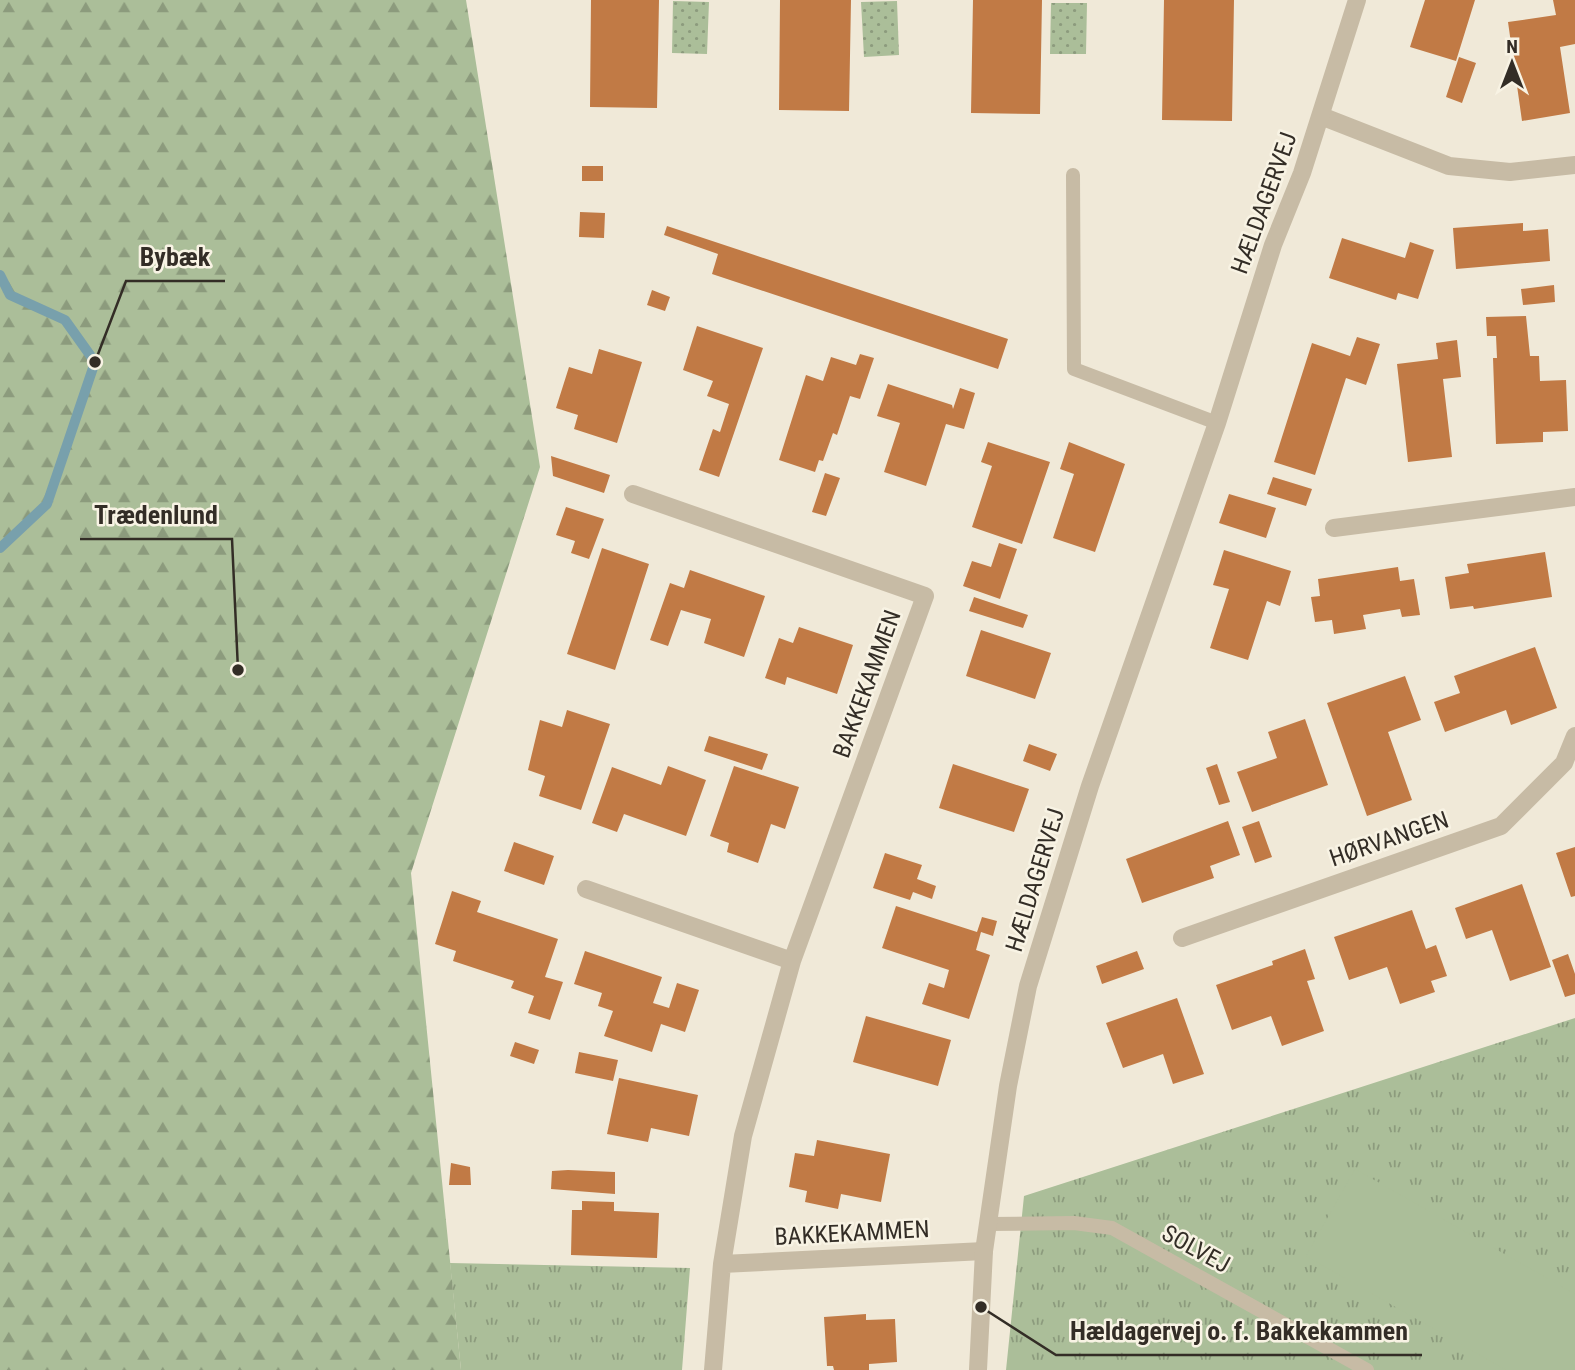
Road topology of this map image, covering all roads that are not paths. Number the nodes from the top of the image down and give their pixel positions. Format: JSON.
{"nodes":[{"id":1,"x":1357,"y":0,"type":"edge"},
{"id":2,"x":1321,"y":116,"type":"junction"},
{"id":3,"x":1575,"y":165,"type":"edge"},
{"id":4,"x":1073,"y":175,"type":"dead end"},
{"id":5,"x":1217,"y":423,"type":"junction"},
{"id":6,"x":633,"y":494,"type":"dead end"},
{"id":7,"x":1575,"y":497,"type":"edge"},
{"id":8,"x":1334,"y":528,"type":"dead end"},
{"id":9,"x":1575,"y":736,"type":"edge"},
{"id":10,"x":586,"y":889,"type":"dead end"},
{"id":11,"x":1182,"y":938,"type":"dead end"},
{"id":12,"x":792,"y":961,"type":"junction"},
{"id":13,"x":988,"y":1224,"type":"junction"},
{"id":14,"x":984,"y":1251,"type":"junction"},
{"id":15,"x":722,"y":1264,"type":"junction"},
{"id":16,"x":713,"y":1370,"type":"edge"},
{"id":17,"x":978,"y":1370,"type":"edge"},
{"id":18,"x":1367,"y":1370,"type":"edge"}],
"edges":[{"from":1,"to":2,"type":"street","name":"HÆLDAGERVEJ"},
{"from":2,"to":3,"type":"street"},
{"from":2,"to":5,"type":"street","name":"HÆLDAGERVEJ"},
{"from":4,"to":5,"type":"lane"},
{"from":5,"to":13,"type":"street","name":"HÆLDAGERVEJ"},
{"from":6,"to":12,"type":"street","name":"BAKKEKAMMEN"},
{"from":7,"to":8,"type":"street"},
{"from":9,"to":11,"type":"street","name":"HØRVANGEN"},
{"from":10,"to":12,"type":"street"},
{"from":12,"to":15,"type":"street","name":"BAKKEKAMMEN"},
{"from":13,"to":14,"type":"street","name":"HÆLDAGERVEJ"},
{"from":13,"to":18,"type":"lane","name":"SOLVEJ"},
{"from":14,"to":15,"type":"street","name":"BAKKEKAMMEN"},
{"from":14,"to":17,"type":"street","name":"HÆLDAGERVEJ"},
{"from":15,"to":16,"type":"street","name":"BAKKEKAMMEN"}]}
